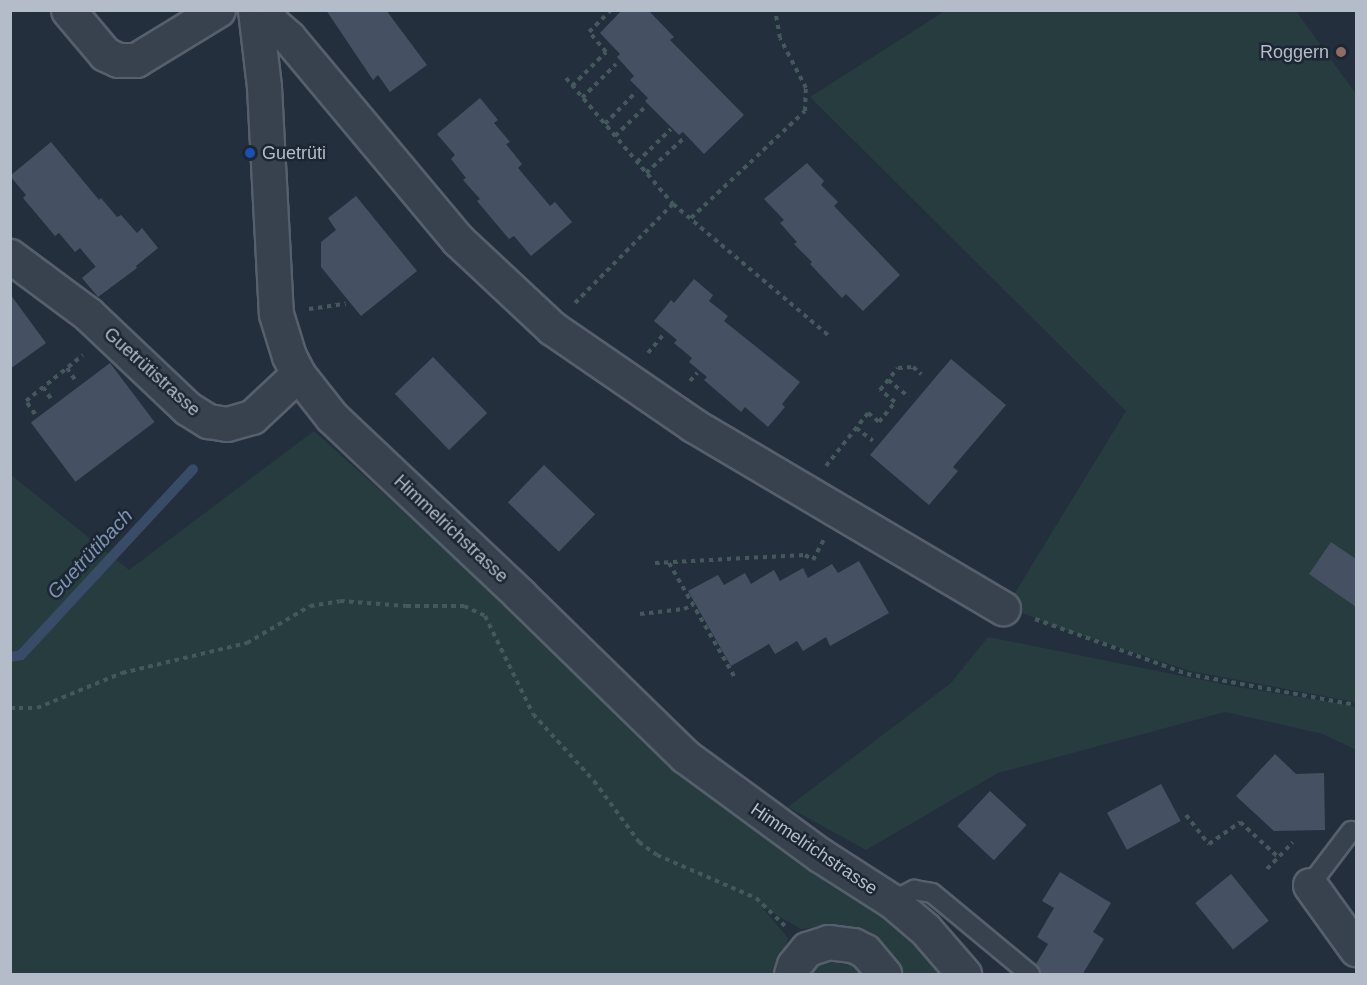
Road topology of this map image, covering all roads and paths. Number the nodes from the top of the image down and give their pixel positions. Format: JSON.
{"nodes":[{"id":1,"x":68,"y":10,"type":"edge"},
{"id":2,"x":218,"y":10,"type":"edge"},
{"id":3,"x":611,"y":10,"type":"edge"},
{"id":4,"x":774,"y":10,"type":"edge"},
{"id":5,"x":256,"y":14,"type":"edge"},
{"id":6,"x":616,"y":64,"type":"dead end"},
{"id":7,"x":566,"y":78,"type":"dead end"},
{"id":8,"x":572,"y":86,"type":"junction"},
{"id":9,"x":636,"y":92,"type":"dead end"},
{"id":10,"x":582,"y":98,"type":"junction"},
{"id":11,"x":644,"y":108,"type":"dead end"},
{"id":12,"x":605,"y":124,"type":"junction"},
{"id":13,"x":671,"y":129,"type":"dead end"},
{"id":14,"x":615,"y":136,"type":"junction"},
{"id":15,"x":684,"y":138,"type":"dead end"},
{"id":16,"x":637,"y":162,"type":"junction"},
{"id":17,"x":646,"y":172,"type":"junction"},
{"id":18,"x":673,"y":204,"type":"junction"},
{"id":19,"x":691,"y":218,"type":"junction"},
{"id":20,"x":10,"y":256,"type":"edge"},
{"id":21,"x":578,"y":300,"type":"dead end"},
{"id":22,"x":346,"y":304,"type":"dead end"},
{"id":23,"x":306,"y":309,"type":"dead end"},
{"id":24,"x":829,"y":336,"type":"dead end"},
{"id":25,"x":81,"y":357,"type":"dead end"},
{"id":26,"x":67,"y":368,"type":"junction"},
{"id":27,"x":298,"y":374,"type":"junction"},
{"id":28,"x":921,"y":374,"type":"dead end"},
{"id":29,"x":888,"y":380,"type":"junction"},
{"id":30,"x":77,"y":383,"type":"dead end"},
{"id":31,"x":43,"y":387,"type":"junction"},
{"id":32,"x":909,"y":397,"type":"dead end"},
{"id":33,"x":53,"y":402,"type":"dead end"},
{"id":34,"x":35,"y":414,"type":"dead end"},
{"id":35,"x":856,"y":428,"type":"junction"},
{"id":36,"x":873,"y":441,"type":"dead end"},
{"id":37,"x":824,"y":468,"type":"dead end"},
{"id":38,"x":824,"y":538,"type":"dead end"},
{"id":39,"x":655,"y":563,"type":"dead end"},
{"id":40,"x":669,"y":563,"type":"junction"},
{"id":41,"x":693,"y":605,"type":"junction"},
{"id":42,"x":1003,"y":608,"type":"joint"},
{"id":43,"x":640,"y":614,"type":"dead end"},
{"id":44,"x":735,"y":678,"type":"dead end"},
{"id":45,"x":1356,"y":705,"type":"edge"},
{"id":46,"x":10,"y":708,"type":"edge"},
{"id":47,"x":1186,"y":815,"type":"dead end"},
{"id":48,"x":1351,"y":831,"type":"dead end"},
{"id":49,"x":1293,"y":842,"type":"dead end"},
{"id":50,"x":1278,"y":858,"type":"junction"},
{"id":51,"x":1267,"y":869,"type":"dead end"},
{"id":52,"x":1310,"y":885,"type":"joint"},
{"id":53,"x":892,"y":901,"type":"junction"},
{"id":54,"x":1356,"y":949,"type":"edge"},
{"id":55,"x":799,"y":962,"type":"edge"},
{"id":56,"x":884,"y":975,"type":"edge"},
{"id":57,"x":964,"y":975,"type":"edge"},
{"id":58,"x":1030,"y":975,"type":"edge"}],
"edges":[{"from":1,"to":2,"type":"street"},
{"from":3,"to":8,"type":"path"},
{"from":4,"to":19,"type":"path"},
{"from":5,"to":27,"type":"street","name":"Himmelrichstrasse"},
{"from":5,"to":42,"type":"street","name":"Himmelrichstrasse"},
{"from":6,"to":10,"type":"path"},
{"from":7,"to":8,"type":"path"},
{"from":8,"to":10,"type":"path"},
{"from":9,"to":12,"type":"path"},
{"from":10,"to":12,"type":"path"},
{"from":11,"to":14,"type":"path"},
{"from":12,"to":14,"type":"path"},
{"from":13,"to":16,"type":"path"},
{"from":14,"to":16,"type":"path"},
{"from":15,"to":17,"type":"path"},
{"from":16,"to":17,"type":"path"},
{"from":17,"to":18,"type":"path"},
{"from":18,"to":19,"type":"path"},
{"from":18,"to":21,"type":"path"},
{"from":19,"to":24,"type":"path"},
{"from":20,"to":27,"type":"street","name":"Guetrütistrasse"},
{"from":22,"to":23,"type":"path"},
{"from":25,"to":26,"type":"path"},
{"from":26,"to":30,"type":"path"},
{"from":26,"to":31,"type":"path"},
{"from":27,"to":53,"type":"street","name":"Himmelrichstrasse"},
{"from":28,"to":29,"type":"path"},
{"from":29,"to":32,"type":"path"},
{"from":29,"to":35,"type":"path"},
{"from":31,"to":33,"type":"path"},
{"from":31,"to":34,"type":"path"},
{"from":35,"to":36,"type":"path"},
{"from":35,"to":37,"type":"path"},
{"from":38,"to":40,"type":"path"},
{"from":39,"to":40,"type":"path"},
{"from":40,"to":41,"type":"path"},
{"from":41,"to":43,"type":"path"},
{"from":41,"to":44,"type":"path"},
{"from":42,"to":45,"type":"path"},
{"from":46,"to":55,"type":"path"},
{"from":47,"to":50,"type":"path"},
{"from":48,"to":52,"type":"lane"},
{"from":49,"to":50,"type":"path"},
{"from":50,"to":51,"type":"path"},
{"from":52,"to":54,"type":"street"},
{"from":53,"to":57,"type":"street","name":"Himmelrichstrasse"},
{"from":53,"to":58,"type":"lane","name":"Himmelrichstrasse"},
{"from":55,"to":56,"type":"street"}]}
